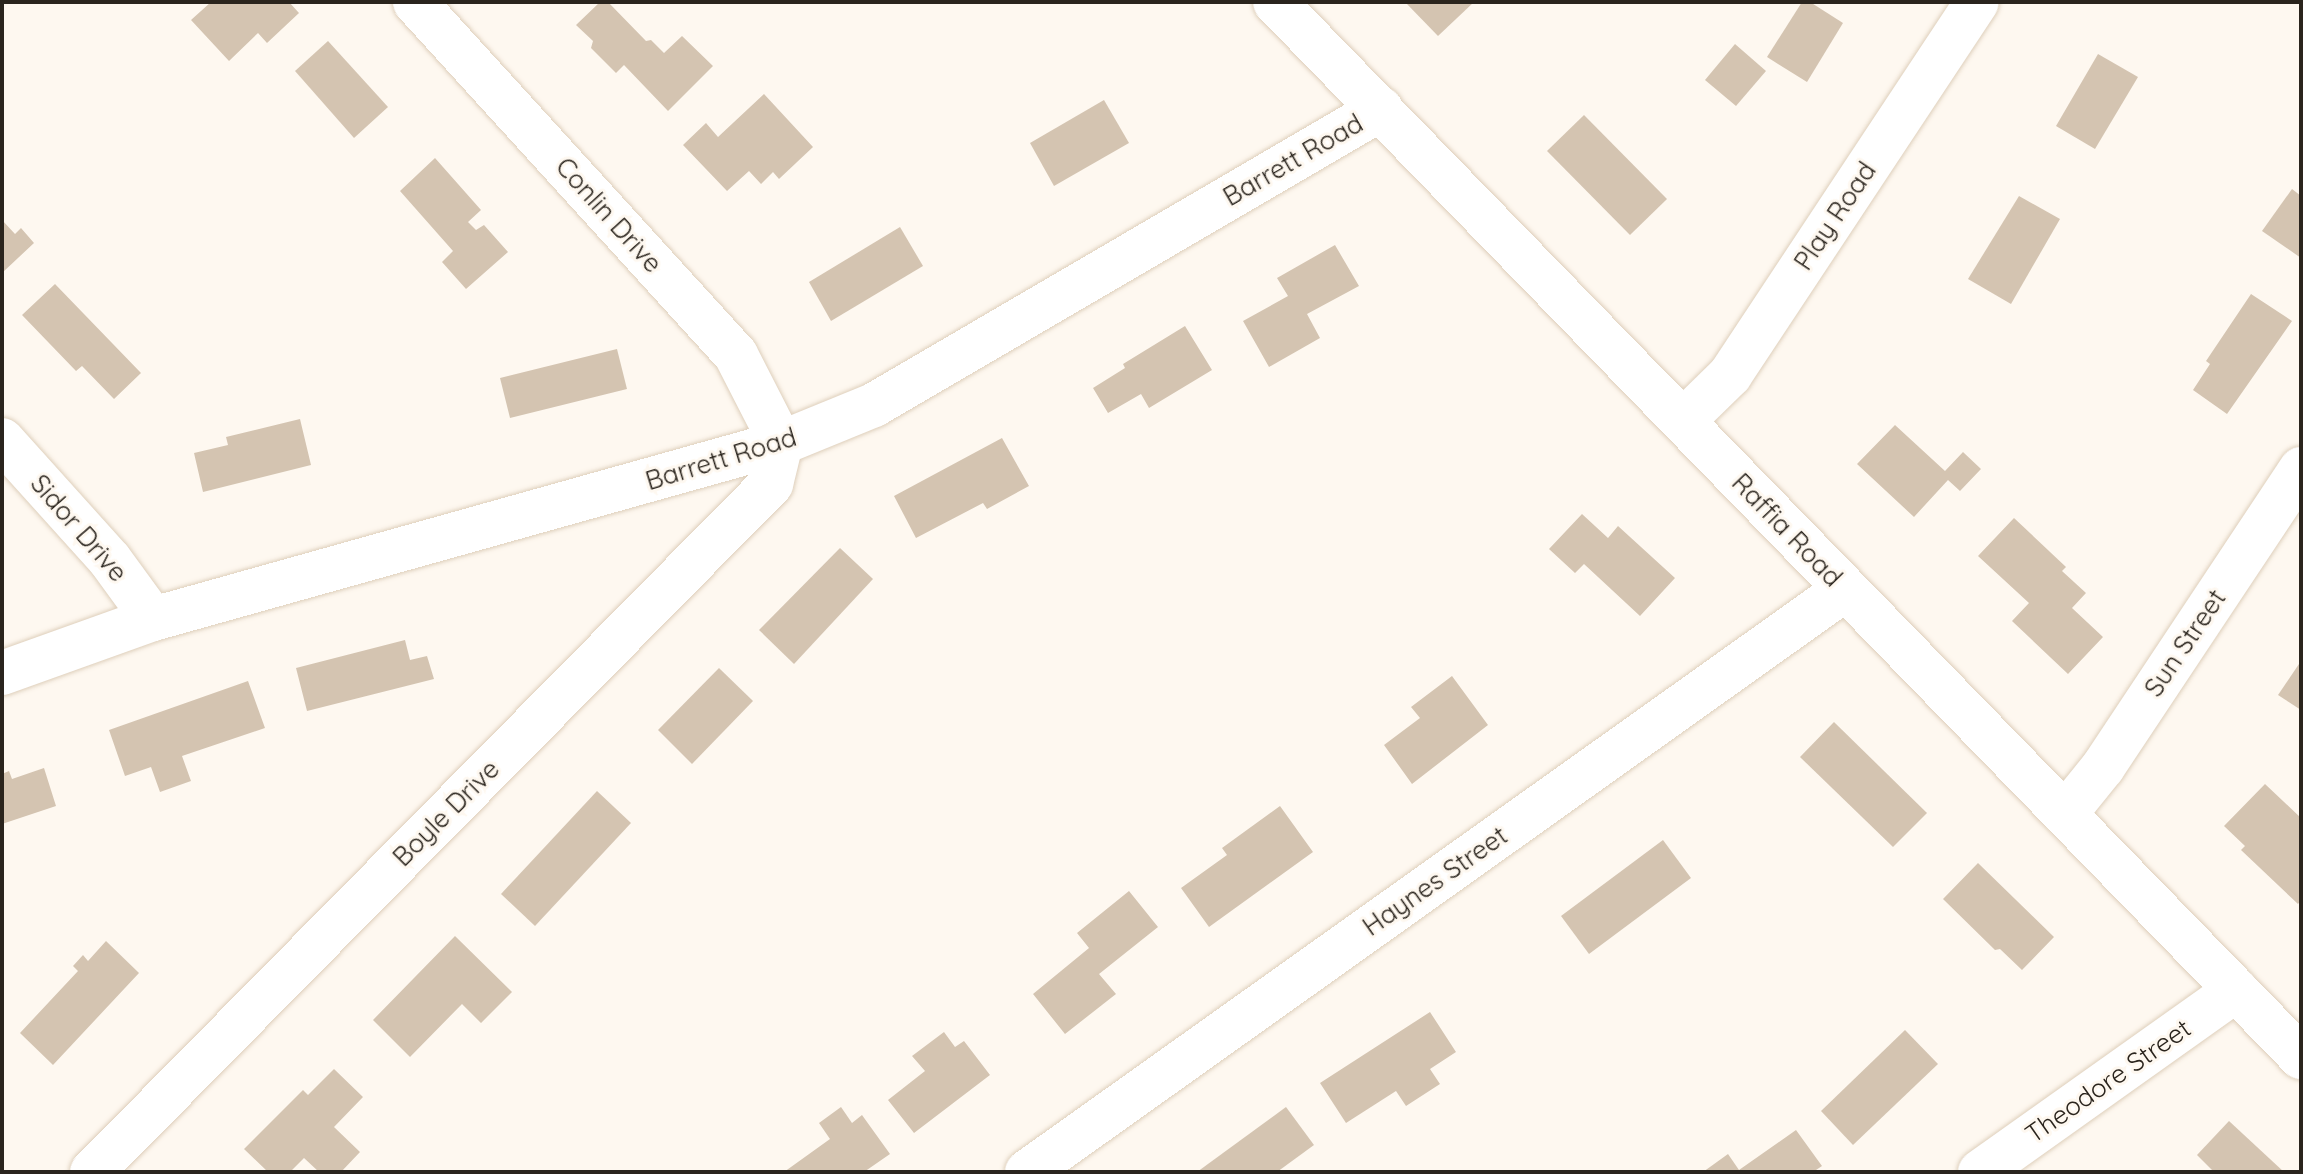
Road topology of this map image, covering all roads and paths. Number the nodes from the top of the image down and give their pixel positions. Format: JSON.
{"nodes":[{"id":1,"x":415,"y":2,"type":"edge"},
{"id":2,"x":1275,"y":2,"type":"edge"},
{"id":3,"x":1977,"y":2,"type":"edge"},
{"id":4,"x":1381,"y":109,"type":"junction"},
{"id":5,"x":1683,"y":421,"type":"junction"},
{"id":6,"x":2,"y":440,"type":"edge"},
{"id":7,"x":781,"y":443,"type":"junction"},
{"id":8,"x":2301,"y":469,"type":"edge"},
{"id":9,"x":1844,"y":590,"type":"junction"},
{"id":10,"x":153,"y":619,"type":"junction"},
{"id":11,"x":2,"y":673,"type":"edge"},
{"id":12,"x":2065,"y":814,"type":"junction"},
{"id":13,"x":2236,"y":990,"type":"junction"},
{"id":14,"x":2301,"y":1057,"type":"edge"},
{"id":15,"x":92,"y":1172,"type":"edge"},
{"id":16,"x":1027,"y":1172,"type":"edge"},
{"id":17,"x":1980,"y":1172,"type":"edge"}],
"edges":[{"from":1,"to":7,"type":"street","name":"Conlin Drive"},
{"from":2,"to":4,"type":"street","name":"Raffia Road"},
{"from":3,"to":5,"type":"street","name":"Play Road"},
{"from":4,"to":5,"type":"street","name":"Raffia Road"},
{"from":4,"to":7,"type":"street","name":"Barrett Road"},
{"from":5,"to":9,"type":"street","name":"Raffia Road"},
{"from":6,"to":10,"type":"street","name":"Sidor Drive"},
{"from":7,"to":10,"type":"street","name":"Barrett Road"},
{"from":7,"to":15,"type":"street","name":"Boyle Drive"},
{"from":8,"to":12,"type":"street","name":"Sun Street"},
{"from":9,"to":12,"type":"street","name":"Raffia Road"},
{"from":9,"to":16,"type":"street","name":"Haynes Street"},
{"from":10,"to":11,"type":"street","name":"Barrett Road"},
{"from":12,"to":13,"type":"street","name":"Raffia Road"},
{"from":13,"to":14,"type":"street","name":"Raffia Road"},
{"from":13,"to":17,"type":"street","name":"Theodore Street"}]}
